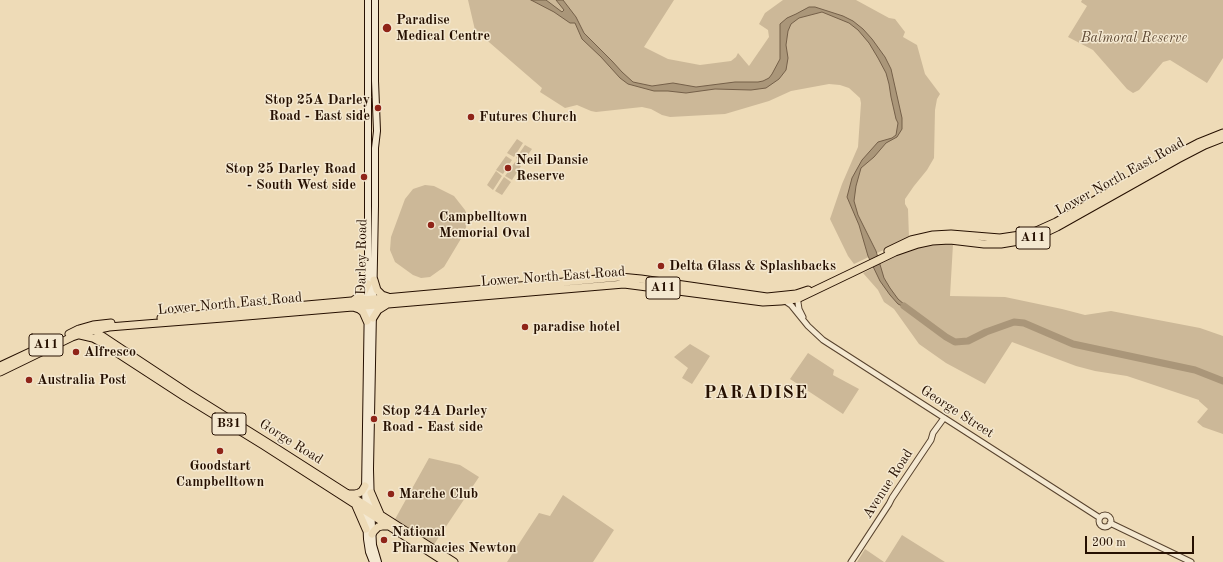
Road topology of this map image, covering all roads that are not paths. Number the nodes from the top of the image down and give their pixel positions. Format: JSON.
{"nodes":[{"id":1,"x":368,"y":0,"type":"edge"},
{"id":2,"x":375,"y":0,"type":"edge"},
{"id":3,"x":1223,"y":133,"type":"edge"},
{"id":4,"x":1223,"y":138,"type":"edge"},
{"id":5,"x":889,"y":253,"type":"junction"},
{"id":6,"x":624,"y":278,"type":"junction"},
{"id":7,"x":371,"y":282,"type":"junction"},
{"id":8,"x":616,"y":284,"type":"junction"},
{"id":9,"x":797,"y":296,"type":"junction"},
{"id":10,"x":392,"y":297,"type":"junction"},
{"id":11,"x":785,"y":301,"type":"junction"},
{"id":12,"x":371,"y":302,"type":"junction"},
{"id":13,"x":353,"y":304,"type":"junction"},
{"id":14,"x":388,"y":304,"type":"junction"},
{"id":15,"x":370,"y":320,"type":"junction"},
{"id":16,"x":805,"y":322,"type":"junction"},
{"id":17,"x":93,"y":328,"type":"junction"},
{"id":18,"x":78,"y":335,"type":"junction"},
{"id":19,"x":102,"y":343,"type":"junction"},
{"id":20,"x":0,"y":366,"type":"edge"},
{"id":21,"x":0,"y":372,"type":"edge"},
{"id":22,"x":944,"y":418,"type":"junction"},
{"id":23,"x":365,"y":486,"type":"junction"},
{"id":24,"x":347,"y":493,"type":"junction"},
{"id":25,"x":371,"y":493,"type":"junction"},
{"id":26,"x":356,"y":505,"type":"junction"},
{"id":27,"x":368,"y":510,"type":"junction"},
{"id":28,"x":380,"y":514,"type":"junction"},
{"id":29,"x":390,"y":527,"type":"junction"},
{"id":30,"x":369,"y":532,"type":"junction"},
{"id":31,"x":373,"y":562,"type":"edge"},
{"id":32,"x":378,"y":562,"type":"edge"},
{"id":33,"x":445,"y":562,"type":"edge"},
{"id":34,"x":454,"y":562,"type":"edge"},
{"id":35,"x":851,"y":562,"type":"edge"},
{"id":36,"x":1191,"y":562,"type":"edge"}],
"edges":[{"from":1,"to":7,"type":"main road","name":"Darley Road"},
{"from":2,"to":7,"type":"main road","name":"Darley Road"},
{"from":3,"to":5,"type":"main road","name":"Lower North East Road","number":"A11"},
{"from":4,"to":5,"type":"main road","name":"Lower North East Road","number":"A11"},
{"from":5,"to":9,"type":"main road","name":"Lower North East Road","number":"A11"},
{"from":6,"to":8,"type":"main road"},
{"from":6,"to":9,"type":"main road","name":"Lower North East Road","number":"A11"},
{"from":6,"to":10,"type":"main road","name":"Lower North East Road","number":"A11"},
{"from":7,"to":10,"type":"main road"},
{"from":7,"to":12,"type":"main road","name":"Darley Road"},
{"from":7,"to":13,"type":"main road"},
{"from":8,"to":11,"type":"main road","name":"Lower North East Road","number":"A11"},
{"from":8,"to":14,"type":"main road","name":"Lower North East Road","number":"A11"},
{"from":9,"to":11,"type":"main road","name":"Lower North East Road","number":"A11"},
{"from":9,"to":16,"type":"street","name":"George Street"},
{"from":10,"to":12,"type":"main road","name":"Lower North East Road","number":"A11"},
{"from":11,"to":16,"type":"street","name":"George Street"},
{"from":12,"to":13,"type":"main road","name":"Lower North East Road","number":"A11"},
{"from":12,"to":14,"type":"main road","name":"Lower North East Road","number":"A11"},
{"from":12,"to":15,"type":"main road","name":"Darley Road"},
{"from":13,"to":15,"type":"main road"},
{"from":13,"to":17,"type":"main road","name":"Lower North East Road","number":"A11"},
{"from":14,"to":15,"type":"main road"},
{"from":15,"to":23,"type":"main road","name":"Darley Road"},
{"from":15,"to":25,"type":"main road","name":"Darley Road"},
{"from":16,"to":22,"type":"street","name":"George Street"},
{"from":17,"to":18,"type":"main road","name":"Lower North East Road","number":"A11"},
{"from":17,"to":19,"type":"main road","name":"Gorge Road","number":"B31"},
{"from":17,"to":20,"type":"main road","name":"Lower North East Road","number":"A11"},
{"from":17,"to":24,"type":"main road","name":"Gorge Road","number":"B31"},
{"from":18,"to":19,"type":"main road","name":"Gorge Road","number":"B31"},
{"from":18,"to":21,"type":"main road","name":"Lower North East Road","number":"A11"},
{"from":19,"to":26,"type":"main road","name":"Gorge Road","number":"B31"},
{"from":22,"to":35,"type":"street","name":"Avenue Road"},
{"from":22,"to":36,"type":"street","name":"George Street"},
{"from":23,"to":24,"type":"main road"},
{"from":23,"to":27,"type":"main road","name":"Darley Road"},
{"from":24,"to":27,"type":"main road","name":"Gorge Road","number":"B31"},
{"from":25,"to":27,"type":"main road","name":"Darley Road"},
{"from":25,"to":28,"type":"main road"},
{"from":26,"to":27,"type":"main road","name":"Gorge Road","number":"B31"},
{"from":26,"to":30,"type":"main road"},
{"from":27,"to":28,"type":"main road","name":"Gorge Road","number":"B31"},
{"from":27,"to":29,"type":"main road","name":"Gorge Road","number":"B31"},
{"from":27,"to":30,"type":"main road"},
{"from":28,"to":34,"type":"main road","name":"Gorge Road","number":"B31"},
{"from":29,"to":30,"type":"main road"},
{"from":29,"to":33,"type":"main road","name":"Gorge Road","number":"B31"},
{"from":30,"to":31,"type":"main road"},
{"from":30,"to":32,"type":"main road"}]}
